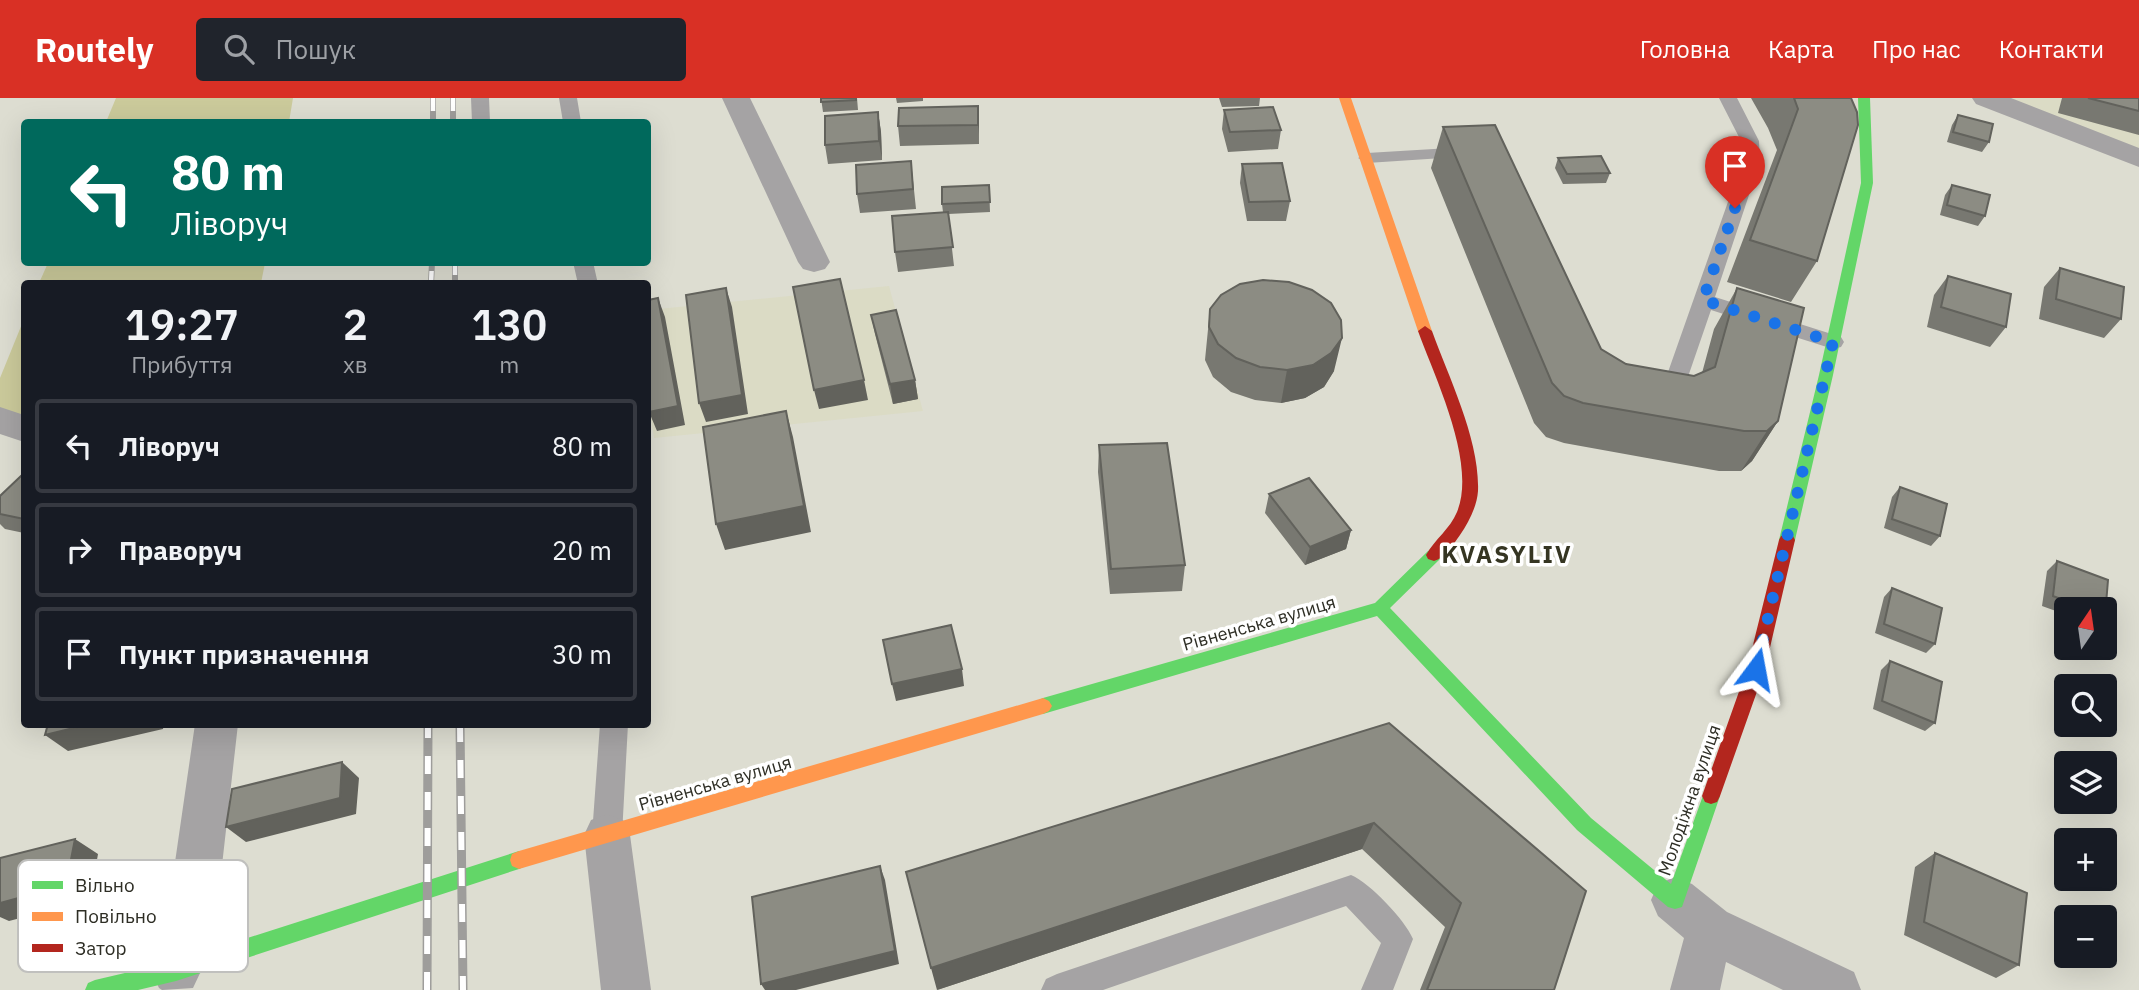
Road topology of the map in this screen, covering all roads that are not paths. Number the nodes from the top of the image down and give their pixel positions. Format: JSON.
{"nodes":[{"id":1,"x":480,"y":98,"type":"edge"},
{"id":2,"x":568,"y":98,"type":"edge"},
{"id":3,"x":736,"y":98,"type":"edge"},
{"id":4,"x":1345,"y":98,"type":"edge"},
{"id":5,"x":1728,"y":98,"type":"edge"},
{"id":6,"x":1864,"y":98,"type":"edge"},
{"id":7,"x":1986,"y":98,"type":"edge"},
{"id":8,"x":481,"y":119,"type":"edge"},
{"id":9,"x":572,"y":119,"type":"edge"},
{"id":10,"x":1487,"y":151,"type":"edge"},
{"id":11,"x":1367,"y":158,"type":"junction"},
{"id":12,"x":2139,"y":158,"type":"edge"},
{"id":13,"x":814,"y":262,"type":"dead end"},
{"id":14,"x":1703,"y":300,"type":"junction"},
{"id":15,"x":1833,"y":342,"type":"junction"},
{"id":16,"x":1641,"y":395,"type":"edge"},
{"id":17,"x":0,"y":420,"type":"edge"},
{"id":18,"x":21,"y":428,"type":"edge"},
{"id":19,"x":1380,"y":608,"type":"junction"},
{"id":20,"x":216,"y":728,"type":"edge"},
{"id":21,"x":614,"y":728,"type":"edge"},
{"id":22,"x":607,"y":835,"type":"junction"},
{"id":23,"x":199,"y":860,"type":"edge"},
{"id":24,"x":1692,"y":914,"type":"junction"},
{"id":25,"x":248,"y":954,"type":"edge"},
{"id":26,"x":197,"y":972,"type":"edge"},
{"id":27,"x":174,"y":980,"type":"edge"},
{"id":28,"x":94,"y":990,"type":"edge"},
{"id":29,"x":626,"y":990,"type":"edge"},
{"id":30,"x":1057,"y":990,"type":"edge"},
{"id":31,"x":1377,"y":990,"type":"edge"},
{"id":32,"x":1695,"y":990,"type":"edge"},
{"id":33,"x":1836,"y":990,"type":"edge"}],
"edges":[{"from":1,"to":8,"type":"lane"},
{"from":2,"to":9,"type":"lane"},
{"from":3,"to":13,"type":"street"},
{"from":4,"to":11,"type":"main road","name":"Рівненська вулиця"},
{"from":5,"to":14,"type":"lane"},
{"from":6,"to":15,"type":"main road","name":"Молодіжна вулиця"},
{"from":7,"to":12,"type":"street"},
{"from":10,"to":11,"type":"lane"},
{"from":11,"to":19,"type":"main road","name":"Рівненська вулиця"},
{"from":14,"to":15,"type":"lane"},
{"from":14,"to":16,"type":"lane"},
{"from":15,"to":24,"type":"main road","name":"Молодіжна вулиця"},
{"from":17,"to":18,"type":"street"},
{"from":19,"to":22,"type":"main road","name":"Рівненська вулиця"},
{"from":19,"to":24,"type":"main road"},
{"from":20,"to":23,"type":"street"},
{"from":21,"to":22,"type":"lane"},
{"from":22,"to":25,"type":"main road","name":"Рівненська вулиця"},
{"from":22,"to":29,"type":"street"},
{"from":24,"to":32,"type":"street"},
{"from":24,"to":33,"type":"street"},
{"from":26,"to":27,"type":"main road","name":"Рівненська вулиця"},
{"from":27,"to":28,"type":"main road","name":"Рівненська вулиця"},
{"from":30,"to":31,"type":"lane"}]}
